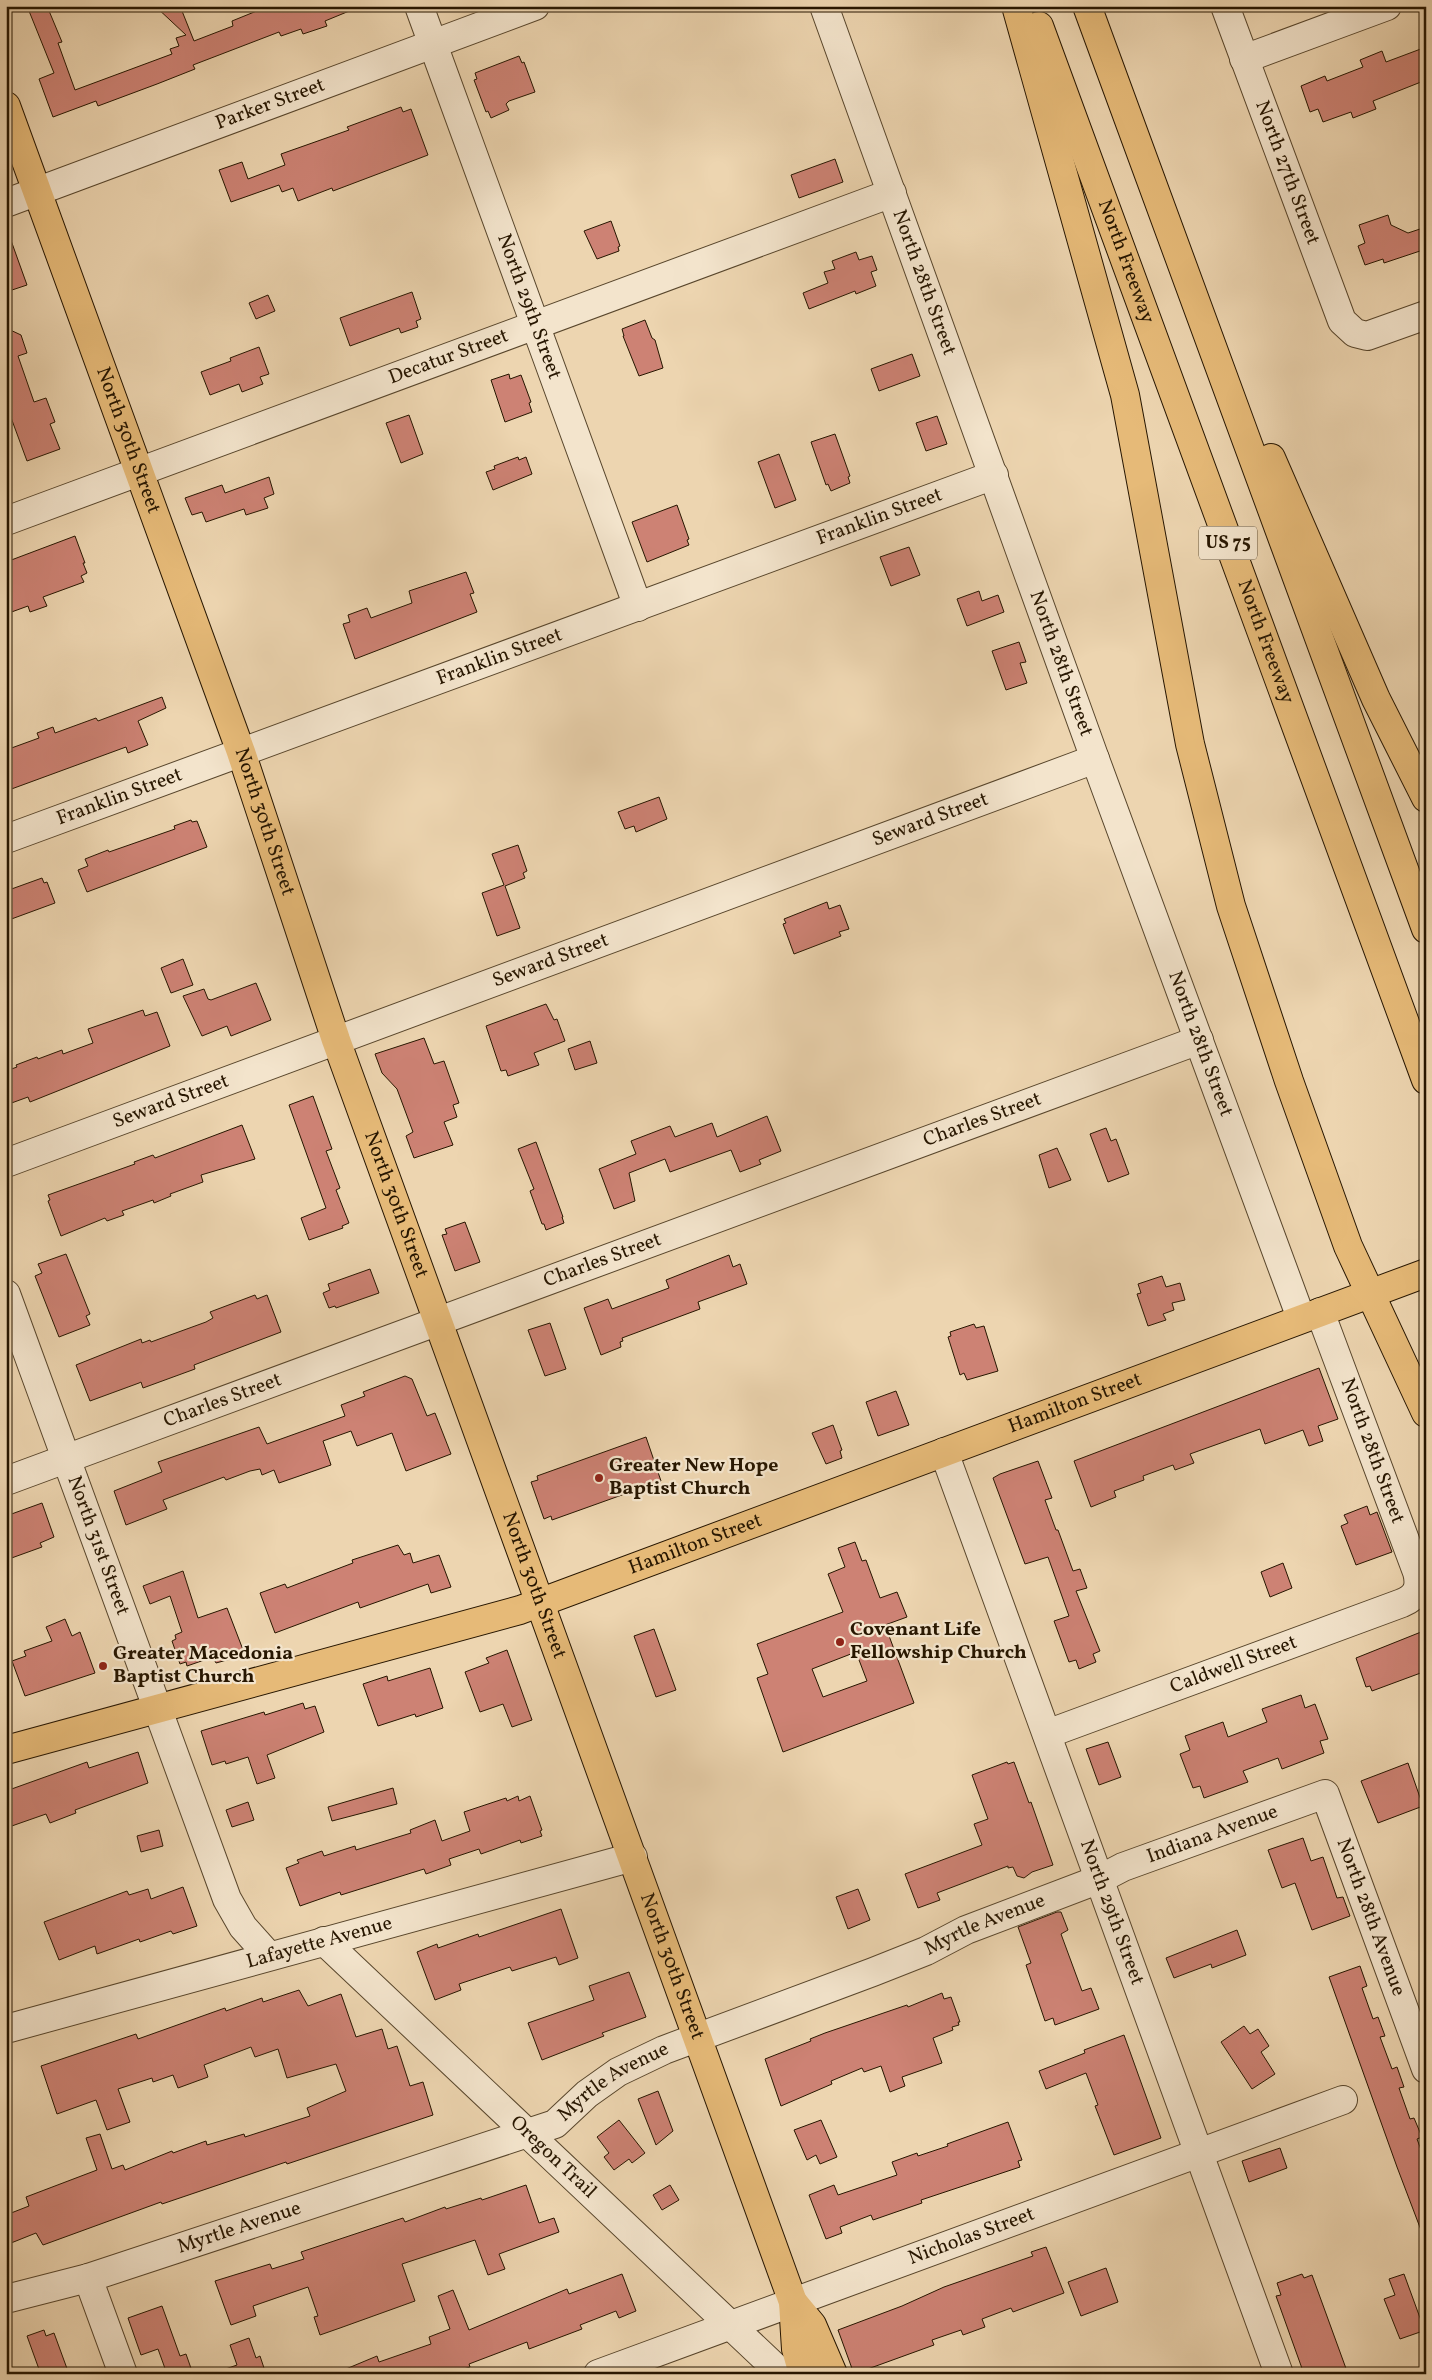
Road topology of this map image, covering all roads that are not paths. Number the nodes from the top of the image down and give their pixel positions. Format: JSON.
{"nodes":[{"id":1,"x":419,"y":6,"type":"edge"},
{"id":2,"x":535,"y":6,"type":"edge"},
{"id":3,"x":824,"y":6,"type":"edge"},
{"id":4,"x":1016,"y":6,"type":"edge"},
{"id":5,"x":1031,"y":6,"type":"edge"},
{"id":6,"x":1087,"y":6,"type":"edge"},
{"id":7,"x":1225,"y":6,"type":"edge"},
{"id":8,"x":1387,"y":6,"type":"edge"},
{"id":9,"x":433,"y":44,"type":"junction"},
{"id":10,"x":1244,"y":59,"type":"junction"},
{"id":11,"x":1110,"y":70,"type":"junction"},
{"id":12,"x":6,"y":106,"type":"edge"},
{"id":13,"x":38,"y":192,"type":"junction"},
{"id":14,"x":892,"y":194,"type":"junction"},
{"id":15,"x":6,"y":203,"type":"edge"},
{"id":16,"x":1426,"y":315,"type":"edge"},
{"id":17,"x":534,"y":326,"type":"junction"},
{"id":18,"x":140,"y":472,"type":"junction"},
{"id":19,"x":994,"y":475,"type":"junction"},
{"id":20,"x":6,"y":521,"type":"edge"},
{"id":21,"x":638,"y":607,"type":"junction"},
{"id":22,"x":241,"y":752,"type":"junction"},
{"id":23,"x":1095,"y":759,"type":"junction"},
{"id":24,"x":1426,"y":798,"type":"edge"},
{"id":25,"x":6,"y":839,"type":"edge"},
{"id":26,"x":1426,"y":929,"type":"edge"},
{"id":27,"x":336,"y":1040,"type":"junction"},
{"id":28,"x":1199,"y":1040,"type":"junction"},
{"id":29,"x":1426,"y":1080,"type":"edge"},
{"id":30,"x":6,"y":1163,"type":"edge"},
{"id":31,"x":1420,"y":1275,"type":"edge"},
{"id":32,"x":1370,"y":1293,"type":"junction"},
{"id":33,"x":6,"y":1294,"type":"edge"},
{"id":34,"x":1310,"y":1315,"type":"junction"},
{"id":35,"x":438,"y":1321,"type":"junction"},
{"id":36,"x":1426,"y":1413,"type":"edge"},
{"id":37,"x":944,"y":1452,"type":"junction"},
{"id":38,"x":65,"y":1458,"type":"junction"},
{"id":39,"x":6,"y":1481,"type":"edge"},
{"id":40,"x":1418,"y":1592,"type":"joint"},
{"id":41,"x":541,"y":1602,"type":"junction"},
{"id":42,"x":156,"y":1709,"type":"junction"},
{"id":43,"x":1047,"y":1734,"type":"junction"},
{"id":44,"x":6,"y":1750,"type":"edge"},
{"id":45,"x":1325,"y":1794,"type":"joint"},
{"id":46,"x":633,"y":1857,"type":"junction"},
{"id":47,"x":1100,"y":1879,"type":"junction"},
{"id":48,"x":324,"y":1941,"type":"junction"},
{"id":49,"x":269,"y":1956,"type":"junction"},
{"id":50,"x":6,"y":2028,"type":"edge"},
{"id":51,"x":697,"y":2036,"type":"junction"},
{"id":52,"x":1426,"y":2069,"type":"edge"},
{"id":53,"x":1343,"y":2100,"type":"dead end"},
{"id":54,"x":528,"y":2133,"type":"junction"},
{"id":55,"x":1200,"y":2152,"type":"junction"},
{"id":56,"x":88,"y":2278,"type":"junction"},
{"id":57,"x":6,"y":2299,"type":"edge"},
{"id":58,"x":793,"y":2302,"type":"junction"},
{"id":59,"x":732,"y":2325,"type":"junction"},
{"id":60,"x":123,"y":2374,"type":"edge"},
{"id":61,"x":598,"y":2374,"type":"edge"},
{"id":62,"x":782,"y":2374,"type":"edge"},
{"id":63,"x":803,"y":2374,"type":"edge"},
{"id":64,"x":833,"y":2374,"type":"edge"},
{"id":65,"x":1280,"y":2374,"type":"edge"}],
"edges":[{"from":1,"to":9,"type":"street","name":"North 29th Street"},
{"from":2,"to":9,"type":"street","name":"Parker Street"},
{"from":3,"to":14,"type":"street","name":"North 28th Street"},
{"from":4,"to":32,"type":"main road"},
{"from":5,"to":29,"type":"main road","name":"North Freeway","number":"US 75"},
{"from":6,"to":11,"type":"main road","number":"US 75"},
{"from":7,"to":10,"type":"street","name":"North 27th Street"},
{"from":8,"to":10,"type":"street"},
{"from":9,"to":13,"type":"street","name":"Parker Street"},
{"from":9,"to":17,"type":"street","name":"North 29th Street"},
{"from":10,"to":16,"type":"street","name":"North 27th Street"},
{"from":11,"to":24,"type":"main road"},
{"from":11,"to":26,"type":"main road","number":"US 75"},
{"from":12,"to":13,"type":"main road","name":"North 30th Street"},
{"from":13,"to":15,"type":"street","name":"Parker Street"},
{"from":13,"to":18,"type":"main road","name":"North 30th Street"},
{"from":14,"to":17,"type":"street","name":"Decatur Street"},
{"from":14,"to":19,"type":"street","name":"North 28th Street"},
{"from":17,"to":18,"type":"street","name":"Decatur Street"},
{"from":17,"to":21,"type":"street","name":"North 29th Street"},
{"from":18,"to":20,"type":"street","name":"Decatur Street"},
{"from":18,"to":22,"type":"main road","name":"North 30th Street"},
{"from":19,"to":21,"type":"street","name":"Franklin Street"},
{"from":19,"to":23,"type":"street","name":"North 28th Street"},
{"from":21,"to":22,"type":"street","name":"Franklin Street"},
{"from":22,"to":25,"type":"street","name":"Franklin Street"},
{"from":22,"to":27,"type":"main road","name":"North 30th Street"},
{"from":23,"to":27,"type":"street","name":"Seward Street"},
{"from":23,"to":28,"type":"street","name":"North 28th Street"},
{"from":27,"to":30,"type":"street","name":"Seward Street"},
{"from":27,"to":35,"type":"main road","name":"North 30th Street"},
{"from":28,"to":34,"type":"street","name":"North 28th Street"},
{"from":28,"to":35,"type":"street","name":"Charles Street"},
{"from":31,"to":32,"type":"main road","name":"Hamilton Street"},
{"from":32,"to":34,"type":"main road","name":"Hamilton Street"},
{"from":32,"to":36,"type":"main road"},
{"from":33,"to":38,"type":"street","name":"North 31st Street"},
{"from":34,"to":37,"type":"main road","name":"Hamilton Street"},
{"from":34,"to":40,"type":"street","name":"North 28th Street"},
{"from":35,"to":38,"type":"street","name":"Charles Street"},
{"from":35,"to":41,"type":"main road","name":"North 30th Street"},
{"from":37,"to":41,"type":"main road","name":"Hamilton Street"},
{"from":37,"to":43,"type":"street","name":"North 29th Street"},
{"from":38,"to":39,"type":"street","name":"Charles Street"},
{"from":38,"to":42,"type":"street","name":"North 31st Street"},
{"from":40,"to":43,"type":"street","name":"Caldwell Street"},
{"from":41,"to":42,"type":"main road","name":"Hamilton Street"},
{"from":41,"to":46,"type":"main road","name":"North 30th Street"},
{"from":42,"to":44,"type":"main road","name":"Hamilton Street"},
{"from":42,"to":49,"type":"street","name":"North 31st Street"},
{"from":43,"to":47,"type":"street","name":"North 29th Street"},
{"from":45,"to":47,"type":"street","name":"Indiana Avenue"},
{"from":45,"to":52,"type":"street","name":"North 28th Avenue"},
{"from":46,"to":48,"type":"street","name":"Lafayette Avenue"},
{"from":46,"to":51,"type":"main road","name":"North 30th Street"},
{"from":47,"to":51,"type":"street","name":"Myrtle Avenue"},
{"from":47,"to":55,"type":"street","name":"North 29th Street"},
{"from":48,"to":49,"type":"street","name":"Lafayette Avenue"},
{"from":48,"to":54,"type":"street","name":"Oregon Trail"},
{"from":49,"to":50,"type":"street","name":"Lafayette Avenue"},
{"from":51,"to":54,"type":"street","name":"Myrtle Avenue"},
{"from":51,"to":58,"type":"main road","name":"North 30th Street"},
{"from":53,"to":55,"type":"street","name":"Nicholas Street"},
{"from":54,"to":56,"type":"street","name":"Myrtle Avenue"},
{"from":54,"to":59,"type":"street","name":"Oregon Trail"},
{"from":55,"to":58,"type":"street","name":"Nicholas Street"},
{"from":55,"to":65,"type":"street","name":"North 29th Street"},
{"from":56,"to":57,"type":"street","name":"Myrtle Avenue"},
{"from":56,"to":60,"type":"street"},
{"from":58,"to":59,"type":"street","name":"Nicholas Street"},
{"from":58,"to":63,"type":"main road","name":"North 30th Street"},
{"from":58,"to":64,"type":"main road","name":"North 30th Street"},
{"from":59,"to":61,"type":"street","name":"Nicholas Street"},
{"from":59,"to":62,"type":"street","name":"Oregon Trail"}]}
